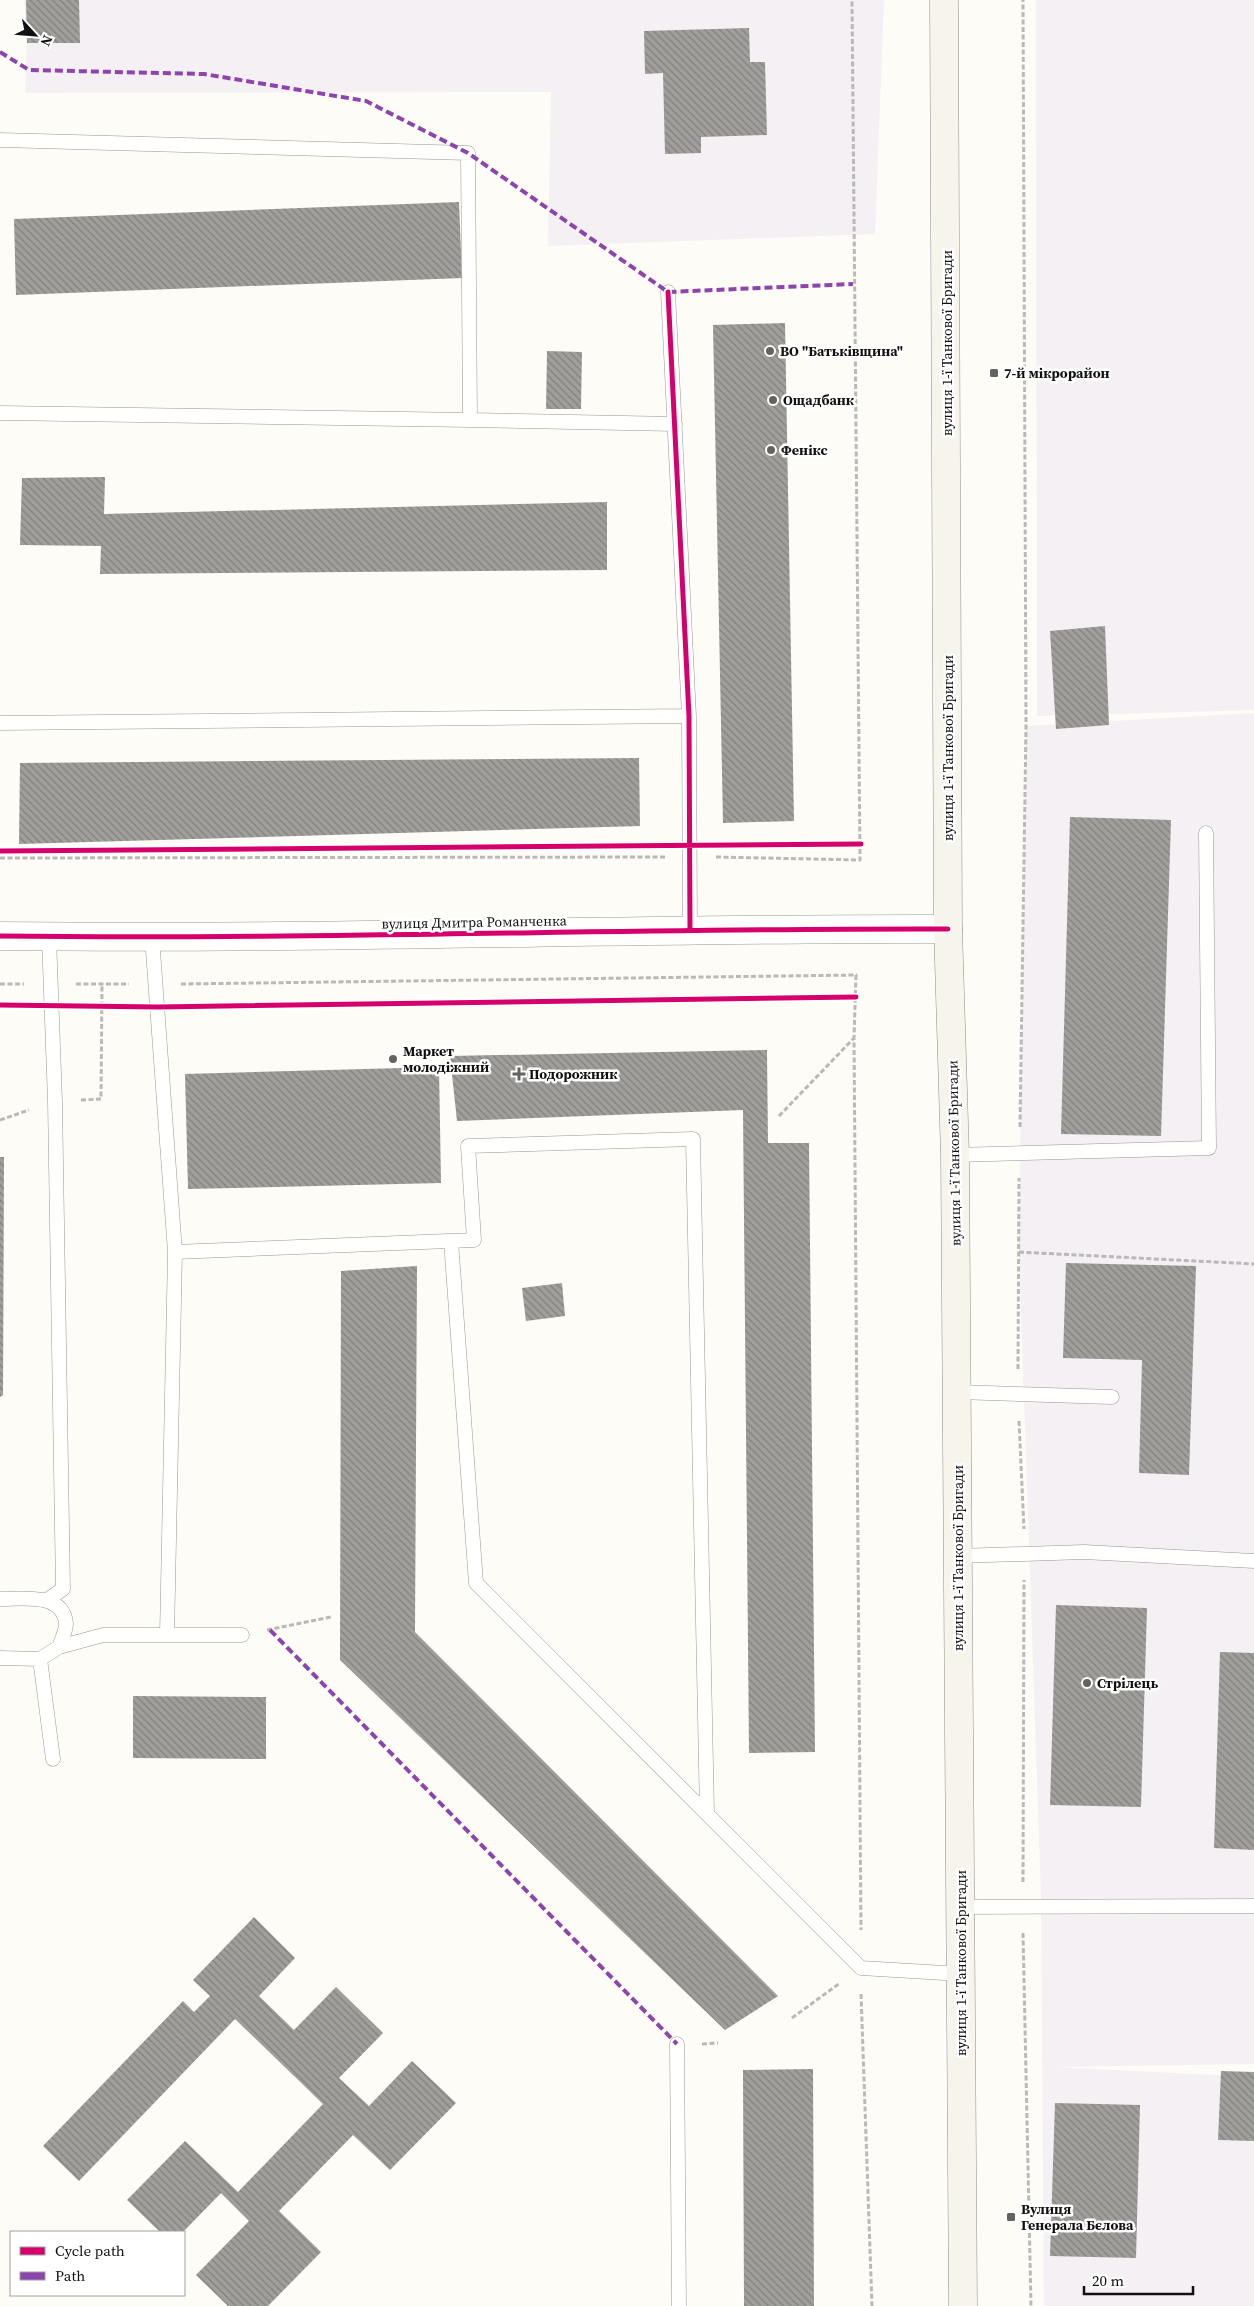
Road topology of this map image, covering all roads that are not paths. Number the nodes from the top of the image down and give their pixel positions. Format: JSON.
{"nodes":[{"id":1,"x":944,"y":0,"type":"edge"},
{"id":2,"x":0,"y":140,"type":"edge"},
{"id":3,"x":668,"y":292,"type":"dead end"},
{"id":4,"x":0,"y":413,"type":"edge"},
{"id":5,"x":470,"y":420,"type":"junction"},
{"id":6,"x":675,"y":424,"type":"junction"},
{"id":7,"x":689,"y":716,"type":"junction"},
{"id":8,"x":0,"y":723,"type":"edge"},
{"id":9,"x":1206,"y":834,"type":"dead end"},
{"id":10,"x":948,"y":929,"type":"junction"},
{"id":11,"x":690,"y":930,"type":"junction"},
{"id":12,"x":0,"y":936,"type":"edge"},
{"id":13,"x":49,"y":937,"type":"junction"},
{"id":14,"x":152,"y":938,"type":"junction"},
{"id":15,"x":955,"y":1155,"type":"junction"},
{"id":16,"x":451,"y":1241,"type":"junction"},
{"id":17,"x":175,"y":1252,"type":"junction"},
{"id":18,"x":957,"y":1392,"type":"junction"},
{"id":19,"x":1112,"y":1397,"type":"dead end"},
{"id":20,"x":958,"y":1556,"type":"junction"},
{"id":21,"x":1254,"y":1561,"type":"edge"},
{"id":22,"x":0,"y":1599,"type":"edge"},
{"id":23,"x":46,"y":1600,"type":"junction"},
{"id":24,"x":167,"y":1635,"type":"junction"},
{"id":25,"x":242,"y":1636,"type":"dead end"},
{"id":26,"x":59,"y":1647,"type":"junction"},
{"id":27,"x":0,"y":1658,"type":"edge"},
{"id":28,"x":40,"y":1659,"type":"junction"},
{"id":29,"x":53,"y":1759,"type":"dead end"},
{"id":30,"x":707,"y":1814,"type":"junction"},
{"id":31,"x":1254,"y":1906,"type":"edge"},
{"id":32,"x":962,"y":1907,"type":"junction"},
{"id":33,"x":961,"y":1974,"type":"junction"},
{"id":34,"x":676,"y":2044,"type":"dead end"},
{"id":35,"x":679,"y":2306,"type":"edge"},
{"id":36,"x":963,"y":2306,"type":"edge"}],
"edges":[{"from":1,"to":10,"type":"main road","name":"вулиця 1-ї Танкової Бригади"},
{"from":2,"to":5,"type":"lane"},
{"from":3,"to":6,"type":"lane"},
{"from":4,"to":5,"type":"lane"},
{"from":5,"to":6,"type":"lane"},
{"from":6,"to":7,"type":"lane"},
{"from":7,"to":8,"type":"lane"},
{"from":7,"to":11,"type":"lane"},
{"from":9,"to":15,"type":"lane"},
{"from":10,"to":11,"type":"street","name":"вулиця Дмитра Романченка"},
{"from":10,"to":15,"type":"main road","name":"вулиця 1-ї Танкової Бригади"},
{"from":11,"to":14,"type":"street","name":"вулиця Дмитра Романченка"},
{"from":12,"to":13,"type":"street","name":"вулиця Дмитра Романченка"},
{"from":13,"to":14,"type":"street","name":"вулиця Дмитра Романченка"},
{"from":13,"to":23,"type":"lane"},
{"from":14,"to":17,"type":"lane"},
{"from":15,"to":18,"type":"main road","name":"вулиця 1-ї Танкової Бригади"},
{"from":16,"to":17,"type":"lane"},
{"from":16,"to":30,"type":"lane"},
{"from":16,"to":30,"type":"lane"},
{"from":17,"to":24,"type":"lane"},
{"from":18,"to":19,"type":"lane"},
{"from":18,"to":20,"type":"main road","name":"вулиця 1-ї Танкової Бригади"},
{"from":20,"to":21,"type":"lane"},
{"from":20,"to":32,"type":"main road","name":"вулиця 1-ї Танкової Бригади"},
{"from":22,"to":23,"type":"lane"},
{"from":23,"to":26,"type":"lane"},
{"from":24,"to":25,"type":"lane"},
{"from":24,"to":26,"type":"lane"},
{"from":26,"to":28,"type":"lane"},
{"from":27,"to":28,"type":"lane"},
{"from":28,"to":29,"type":"lane"},
{"from":30,"to":33,"type":"lane"},
{"from":31,"to":32,"type":"lane"},
{"from":32,"to":33,"type":"main road","name":"вулиця 1-ї Танкової Бригади"},
{"from":33,"to":36,"type":"main road","name":"вулиця 1-ї Танкової Бригади"},
{"from":34,"to":35,"type":"lane"}]}
